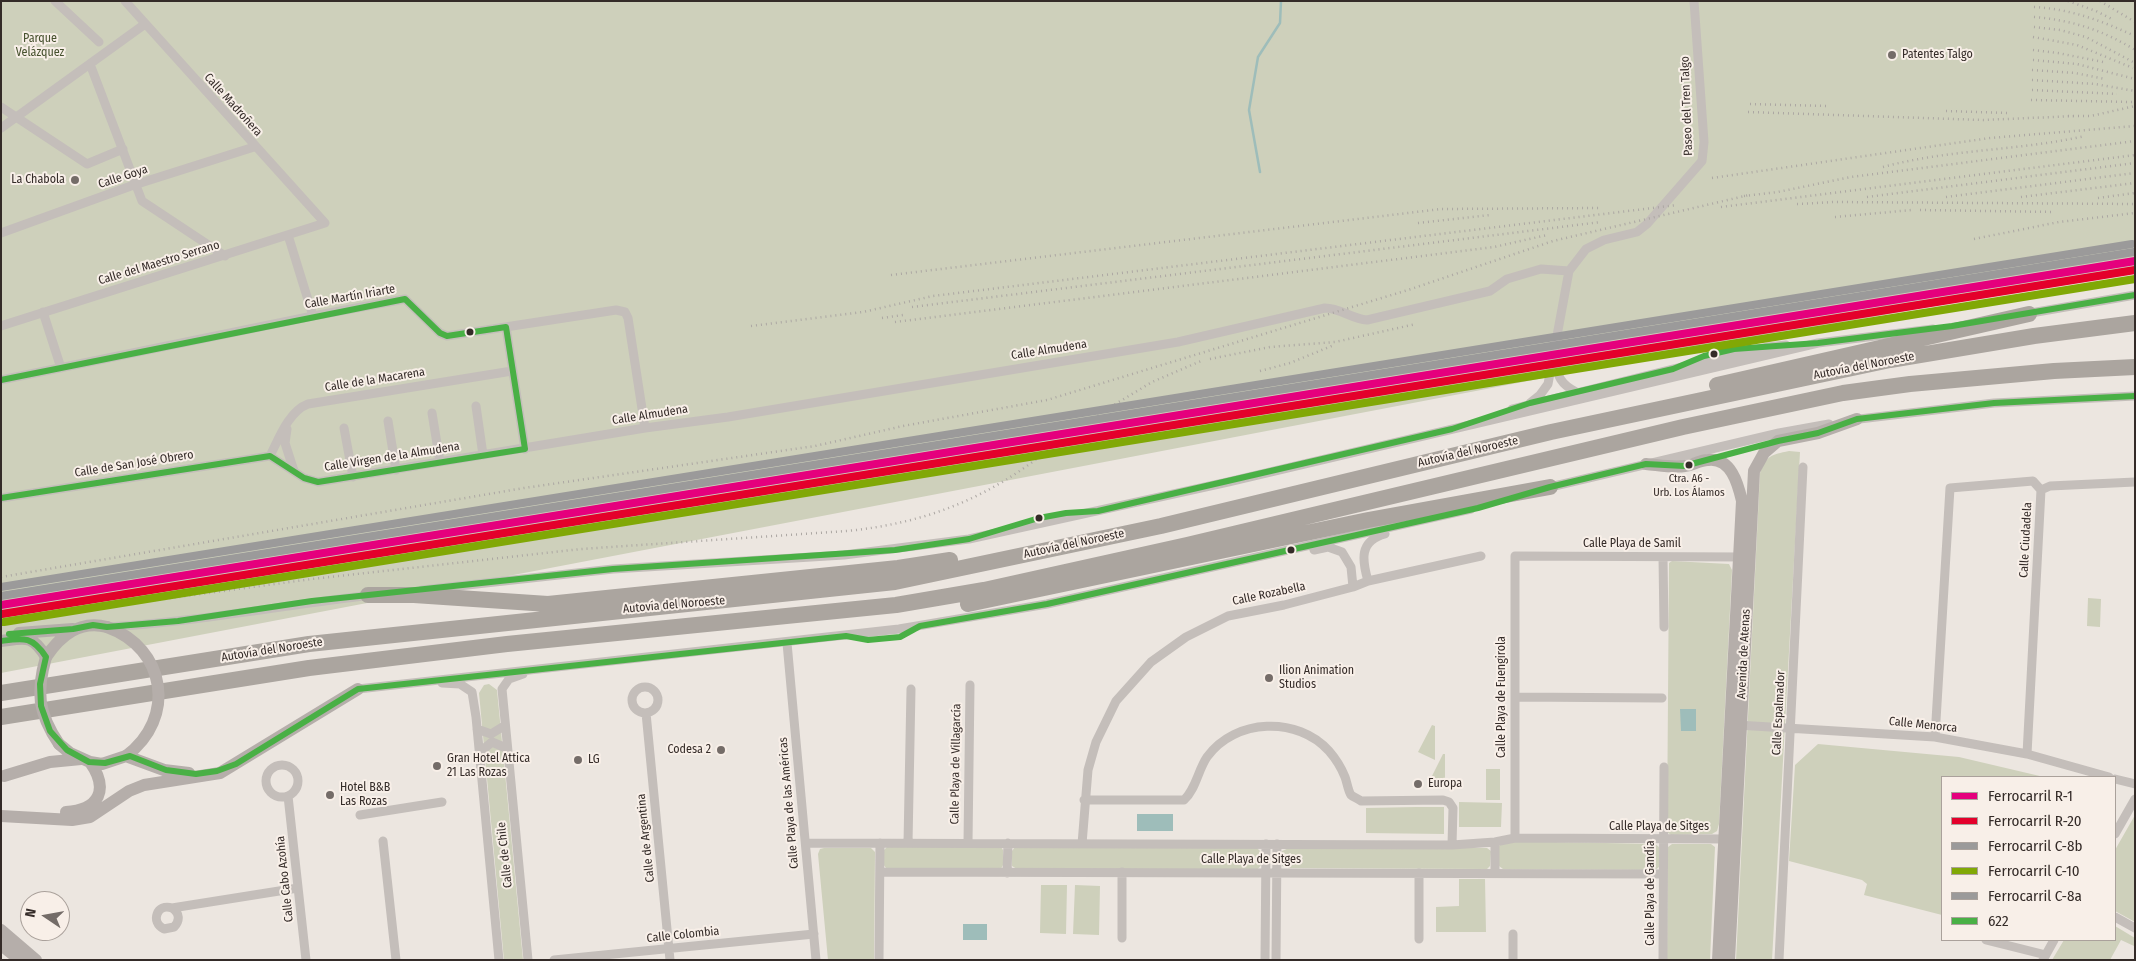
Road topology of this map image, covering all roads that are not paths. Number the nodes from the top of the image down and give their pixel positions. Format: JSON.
{"nodes":[{"id":1,"x":55,"y":1,"type":"edge"},
{"id":2,"x":125,"y":1,"type":"edge"},
{"id":3,"x":1694,"y":1,"type":"edge"},
{"id":4,"x":145,"y":24,"type":"junction"},
{"id":5,"x":99,"y":42,"type":"dead end"},
{"id":6,"x":90,"y":64,"type":"junction"},
{"id":7,"x":1,"y":107,"type":"edge"},
{"id":8,"x":15,"y":117,"type":"junction"},
{"id":9,"x":1,"y":128,"type":"edge"},
{"id":10,"x":254,"y":148,"type":"junction"},
{"id":11,"x":123,"y":149,"type":"junction"},
{"id":12,"x":135,"y":186,"type":"junction"},
{"id":13,"x":325,"y":223,"type":"joint"},
{"id":14,"x":1,"y":233,"type":"edge"},
{"id":15,"x":288,"y":235,"type":"junction"},
{"id":16,"x":225,"y":256,"type":"junction"},
{"id":17,"x":1569,"y":271,"type":"junction"},
{"id":18,"x":2135,"y":294,"type":"edge"},
{"id":19,"x":43,"y":312,"type":"junction"},
{"id":20,"x":2029,"y":314,"type":"junction"},
{"id":21,"x":313,"y":316,"type":"junction"},
{"id":22,"x":2135,"y":323,"type":"edge"},
{"id":23,"x":1,"y":326,"type":"edge"},
{"id":24,"x":506,"y":327,"type":"junction"},
{"id":25,"x":1818,"y":343,"type":"junction"},
{"id":26,"x":1555,"y":350,"type":"junction"},
{"id":27,"x":2135,"y":367,"type":"edge"},
{"id":28,"x":61,"y":368,"type":"junction"},
{"id":29,"x":512,"y":371,"type":"junction"},
{"id":30,"x":1,"y":380,"type":"edge"},
{"id":31,"x":1576,"y":392,"type":"junction"},
{"id":32,"x":2135,"y":396,"type":"edge"},
{"id":33,"x":1530,"y":404,"type":"junction"},
{"id":34,"x":476,"y":406,"type":"dead end"},
{"id":35,"x":432,"y":413,"type":"dead end"},
{"id":36,"x":1624,"y":416,"type":"junction"},
{"id":37,"x":1858,"y":419,"type":"junction"},
{"id":38,"x":388,"y":421,"type":"dead end"},
{"id":39,"x":287,"y":424,"type":"junction"},
{"id":40,"x":344,"y":428,"type":"dead end"},
{"id":41,"x":645,"y":428,"type":"junction"},
{"id":42,"x":1452,"y":429,"type":"junction"},
{"id":43,"x":524,"y":449,"type":"junction"},
{"id":44,"x":270,"y":456,"type":"junction"},
{"id":45,"x":482,"y":456,"type":"junction"},
{"id":46,"x":440,"y":462,"type":"junction"},
{"id":47,"x":1646,"y":464,"type":"junction"},
{"id":48,"x":1804,"y":467,"type":"dead end"},
{"id":49,"x":396,"y":470,"type":"junction"},
{"id":50,"x":294,"y":471,"type":"junction"},
{"id":51,"x":353,"y":477,"type":"junction"},
{"id":52,"x":2135,"y":482,"type":"edge"},
{"id":53,"x":1550,"y":487,"type":"junction"},
{"id":54,"x":2041,"y":490,"type":"junction"},
{"id":55,"x":1,"y":498,"type":"edge"},
{"id":56,"x":1478,"y":508,"type":"junction"},
{"id":57,"x":1161,"y":526,"type":"junction"},
{"id":58,"x":1481,"y":556,"type":"dead end"},
{"id":59,"x":1515,"y":556,"type":"joint"},
{"id":60,"x":1663,"y":557,"type":"junction"},
{"id":61,"x":1744,"y":557,"type":"junction"},
{"id":62,"x":1220,"y":565,"type":"junction"},
{"id":63,"x":1368,"y":581,"type":"junction"},
{"id":64,"x":1353,"y":587,"type":"junction"},
{"id":65,"x":368,"y":595,"type":"junction"},
{"id":66,"x":896,"y":605,"type":"junction"},
{"id":67,"x":1664,"y":626,"type":"dead end"},
{"id":68,"x":107,"y":627,"type":"junction"},
{"id":69,"x":74,"y":629,"type":"junction"},
{"id":70,"x":1,"y":635,"type":"edge"},
{"id":71,"x":1,"y":641,"type":"edge"},
{"id":72,"x":787,"y":643,"type":"junction"},
{"id":73,"x":46,"y":656,"type":"junction"},
{"id":74,"x":541,"y":668,"type":"junction"},
{"id":75,"x":420,"y":681,"type":"junction"},
{"id":76,"x":970,"y":685,"type":"dead end"},
{"id":77,"x":358,"y":689,"type":"joint"},
{"id":78,"x":910,"y":690,"type":"dead end"},
{"id":79,"x":1,"y":693,"type":"edge"},
{"id":80,"x":1515,"y":697,"type":"junction"},
{"id":81,"x":1662,"y":698,"type":"dead end"},
{"id":82,"x":646,"y":713,"type":"dead end"},
{"id":83,"x":1,"y":718,"type":"edge"},
{"id":84,"x":1736,"y":725,"type":"junction"},
{"id":85,"x":504,"y":726,"type":"junction"},
{"id":86,"x":1791,"y":728,"type":"junction"},
{"id":87,"x":477,"y":729,"type":"junction"},
{"id":88,"x":1936,"y":737,"type":"junction"},
{"id":89,"x":506,"y":748,"type":"junction"},
{"id":90,"x":480,"y":752,"type":"junction"},
{"id":91,"x":2027,"y":754,"type":"junction"},
{"id":92,"x":121,"y":759,"type":"junction"},
{"id":93,"x":86,"y":761,"type":"junction"},
{"id":94,"x":1664,"y":767,"type":"dead end"},
{"id":95,"x":206,"y":775,"type":"junction"},
{"id":96,"x":3,"y":776,"type":"edge"},
{"id":97,"x":2105,"y":776,"type":"edge"},
{"id":98,"x":2116,"y":779,"type":"edge"},
{"id":99,"x":2135,"y":784,"type":"edge"},
{"id":100,"x":288,"y":796,"type":"dead end"},
{"id":101,"x":2135,"y":799,"type":"edge"},
{"id":102,"x":1084,"y":800,"type":"junction"},
{"id":103,"x":442,"y":802,"type":"dead end"},
{"id":104,"x":1,"y":811,"type":"edge"},
{"id":105,"x":360,"y":815,"type":"dead end"},
{"id":106,"x":1,"y":816,"type":"edge"},
{"id":107,"x":38,"y":819,"type":"junction"},
{"id":108,"x":2116,"y":832,"type":"edge"},
{"id":109,"x":1515,"y":838,"type":"junction"},
{"id":110,"x":1664,"y":839,"type":"junction"},
{"id":111,"x":1729,"y":839,"type":"junction"},
{"id":112,"x":383,"y":841,"type":"dead end"},
{"id":113,"x":1495,"y":842,"type":"junction"},
{"id":114,"x":806,"y":843,"type":"junction"},
{"id":115,"x":880,"y":843,"type":"junction"},
{"id":116,"x":908,"y":843,"type":"junction"},
{"id":117,"x":968,"y":843,"type":"junction"},
{"id":118,"x":1008,"y":844,"type":"junction"},
{"id":119,"x":1082,"y":844,"type":"junction"},
{"id":120,"x":1266,"y":844,"type":"junction"},
{"id":121,"x":1276,"y":844,"type":"junction"},
{"id":122,"x":1452,"y":845,"type":"junction"},
{"id":123,"x":880,"y":872,"type":"junction"},
{"id":124,"x":1122,"y":872,"type":"junction"},
{"id":125,"x":1266,"y":872,"type":"junction"},
{"id":126,"x":1276,"y":872,"type":"junction"},
{"id":127,"x":1007,"y":873,"type":"junction"},
{"id":128,"x":1419,"y":873,"type":"junction"},
{"id":129,"x":1495,"y":873,"type":"junction"},
{"id":130,"x":1663,"y":874,"type":"junction"},
{"id":131,"x":298,"y":888,"type":"junction"},
{"id":132,"x":172,"y":908,"type":"dead end"},
{"id":133,"x":2116,"y":918,"type":"edge"},
{"id":134,"x":2135,"y":928,"type":"edge"},
{"id":135,"x":1,"y":930,"type":"edge"},
{"id":136,"x":814,"y":934,"type":"junction"},
{"id":137,"x":1513,"y":934,"type":"dead end"},
{"id":138,"x":1122,"y":938,"type":"dead end"},
{"id":139,"x":1419,"y":939,"type":"dead end"},
{"id":140,"x":1989,"y":941,"type":"edge"},
{"id":141,"x":2053,"y":941,"type":"edge"},
{"id":142,"x":1,"y":945,"type":"edge"},
{"id":143,"x":669,"y":948,"type":"junction"},
{"id":144,"x":2044,"y":958,"type":"edge"},
{"id":145,"x":20,"y":960,"type":"edge"},
{"id":146,"x":36,"y":960,"type":"edge"},
{"id":147,"x":306,"y":960,"type":"edge"},
{"id":148,"x":396,"y":960,"type":"edge"},
{"id":149,"x":499,"y":960,"type":"edge"},
{"id":150,"x":528,"y":960,"type":"edge"},
{"id":151,"x":554,"y":960,"type":"edge"},
{"id":152,"x":670,"y":960,"type":"edge"},
{"id":153,"x":816,"y":960,"type":"edge"},
{"id":154,"x":879,"y":960,"type":"edge"},
{"id":155,"x":1265,"y":960,"type":"edge"},
{"id":156,"x":1276,"y":960,"type":"edge"},
{"id":157,"x":1513,"y":960,"type":"edge"},
{"id":158,"x":1663,"y":960,"type":"edge"},
{"id":159,"x":1718,"y":960,"type":"edge"},
{"id":160,"x":1729,"y":960,"type":"edge"},
{"id":161,"x":1779,"y":960,"type":"edge"}],
"edges":[{"from":1,"to":5,"type":"street"},
{"from":2,"to":4,"type":"street","name":"Calle Madroñera"},
{"from":3,"to":17,"type":"street","name":"Paseo del Tren Talgo"},
{"from":4,"to":6,"type":"street"},
{"from":4,"to":10,"type":"street","name":"Calle Madroñera"},
{"from":6,"to":8,"type":"street"},
{"from":6,"to":11,"type":"street"},
{"from":7,"to":8,"type":"street"},
{"from":8,"to":9,"type":"street"},
{"from":8,"to":11,"type":"street"},
{"from":10,"to":12,"type":"street","name":"Calle Goya"},
{"from":10,"to":13,"type":"street","name":"Calle Madroñera"},
{"from":11,"to":12,"type":"street"},
{"from":12,"to":14,"type":"street","name":"Calle Goya"},
{"from":12,"to":16,"type":"street"},
{"from":13,"to":15,"type":"street","name":"Calle del Maestro Serrano"},
{"from":15,"to":16,"type":"street","name":"Calle del Maestro Serrano"},
{"from":15,"to":21,"type":"street"},
{"from":16,"to":19,"type":"street","name":"Calle del Maestro Serrano"},
{"from":17,"to":26,"type":"street","name":"Paseo del Tren Talgo"},
{"from":17,"to":41,"type":"street","name":"Calle Almudena"},
{"from":18,"to":20,"type":"street"},
{"from":19,"to":23,"type":"street","name":"Calle del Maestro Serrano"},
{"from":19,"to":28,"type":"street"},
{"from":20,"to":25,"type":"street"},
{"from":20,"to":36,"type":"highway"},
{"from":21,"to":24,"type":"street","name":"Calle Martín Iriarte"},
{"from":21,"to":28,"type":"street","name":"Calle Martín Iriarte"},
{"from":22,"to":36,"type":"highway","name":"Autovía del Noroeste"},
{"from":24,"to":29,"type":"street"},
{"from":24,"to":41,"type":"street","name":"Calle Martín Iriarte"},
{"from":25,"to":31,"type":"street"},
{"from":25,"to":42,"type":"street"},
{"from":26,"to":31,"type":"street","name":"Paseo del Tren Talgo"},
{"from":26,"to":33,"type":"street","name":"Paseo del Tren Talgo"},
{"from":27,"to":66,"type":"highway","name":"Autovía del Noroeste"},
{"from":28,"to":30,"type":"street","name":"Calle Martín Iriarte"},
{"from":29,"to":39,"type":"street","name":"Calle de la Macarena"},
{"from":29,"to":43,"type":"street"},
{"from":31,"to":33,"type":"street"},
{"from":32,"to":37,"type":"street"},
{"from":33,"to":42,"type":"street"},
{"from":34,"to":45,"type":"street"},
{"from":35,"to":46,"type":"street"},
{"from":36,"to":57,"type":"highway","name":"Autovía del Noroeste"},
{"from":37,"to":47,"type":"street"},
{"from":37,"to":61,"type":"street","name":"Avenida de Atenas"},
{"from":38,"to":49,"type":"street"},
{"from":39,"to":44,"type":"street","name":"Calle de la Macarena"},
{"from":39,"to":50,"type":"street"},
{"from":40,"to":51,"type":"street"},
{"from":41,"to":43,"type":"street","name":"Calle Almudena"},
{"from":42,"to":65,"type":"street"},
{"from":43,"to":45,"type":"street","name":"Calle Virgen de la Almudena"},
{"from":44,"to":50,"type":"street","name":"Calle Virgen de la Almudena"},
{"from":44,"to":55,"type":"street","name":"Calle de San José Obrero"},
{"from":45,"to":46,"type":"street","name":"Calle Virgen de la Almudena"},
{"from":46,"to":49,"type":"street","name":"Calle Virgen de la Almudena"},
{"from":47,"to":53,"type":"street"},
{"from":47,"to":61,"type":"street","name":"Avenida de Atenas"},
{"from":48,"to":86,"type":"street","name":"Calle Espalmador"},
{"from":49,"to":51,"type":"street","name":"Calle Virgen de la Almudena"},
{"from":50,"to":51,"type":"street","name":"Calle Virgen de la Almudena"},
{"from":52,"to":54,"type":"street"},
{"from":53,"to":56,"type":"street"},
{"from":53,"to":66,"type":"highway"},
{"from":54,"to":88,"type":"street","name":"Calle Ciudadela"},
{"from":54,"to":91,"type":"street","name":"Calle Ciudadela"},
{"from":56,"to":62,"type":"street"},
{"from":56,"to":63,"type":"street"},
{"from":57,"to":65,"type":"highway"},
{"from":57,"to":79,"type":"highway","name":"Autovía del Noroeste"},
{"from":58,"to":63,"type":"street","name":"Calle Rozabella"},
{"from":59,"to":60,"type":"street","name":"Calle Playa de Samil"},
{"from":59,"to":80,"type":"street","name":"Calle Playa de Fuengirola"},
{"from":60,"to":61,"type":"street","name":"Calle Playa de Samil"},
{"from":60,"to":67,"type":"street"},
{"from":61,"to":84,"type":"street","name":"Avenida de Atenas"},
{"from":62,"to":64,"type":"street"},
{"from":62,"to":72,"type":"street"},
{"from":63,"to":64,"type":"street","name":"Calle Rozabella"},
{"from":64,"to":102,"type":"street","name":"Calle Rozabella"},
{"from":65,"to":68,"type":"street"},
{"from":66,"to":83,"type":"highway","name":"Autovía del Noroeste"},
{"from":68,"to":69,"type":"street"},
{"from":68,"to":92,"type":"street","bridge":true},
{"from":69,"to":70,"type":"street"},
{"from":69,"to":73,"type":"street"},
{"from":71,"to":73,"type":"street"},
{"from":72,"to":74,"type":"street"},
{"from":72,"to":114,"type":"street","name":"Calle Playa de las Américas"},
{"from":73,"to":93,"type":"street","bridge":true},
{"from":74,"to":75,"type":"street"},
{"from":74,"to":85,"type":"street","name":"Calle de Chile"},
{"from":75,"to":77,"type":"street"},
{"from":75,"to":87,"type":"street","name":"Calle de Chile"},
{"from":76,"to":117,"type":"street","name":"Calle Playa de Villagarcía"},
{"from":77,"to":95,"type":"street"},
{"from":78,"to":116,"type":"street"},
{"from":80,"to":81,"type":"street"},
{"from":80,"to":109,"type":"street","name":"Calle Playa de Fuengirola"},
{"from":82,"to":143,"type":"street","name":"Calle de Argentina"},
{"from":84,"to":86,"type":"street","name":"Calle Menorca"},
{"from":84,"to":111,"type":"street","name":"Avenida de Atenas"},
{"from":85,"to":87,"type":"street"},
{"from":85,"to":89,"type":"street","name":"Calle de Chile"},
{"from":86,"to":88,"type":"street","name":"Calle Menorca"},
{"from":86,"to":161,"type":"street","name":"Calle Espalmador"},
{"from":87,"to":90,"type":"street","name":"Calle de Chile"},
{"from":88,"to":91,"type":"street","name":"Calle Menorca"},
{"from":89,"to":90,"type":"street"},
{"from":89,"to":150,"type":"street","name":"Calle de Chile"},
{"from":90,"to":149,"type":"street","name":"Calle de Chile"},
{"from":91,"to":97,"type":"street","name":"Calle Menorca"},
{"from":92,"to":93,"type":"street"},
{"from":92,"to":95,"type":"street"},
{"from":92,"to":107,"type":"street"},
{"from":93,"to":96,"type":"street"},
{"from":93,"to":104,"type":"street"},
{"from":94,"to":110,"type":"street","name":"Calle Playa de Gandía"},
{"from":95,"to":107,"type":"street"},
{"from":98,"to":99,"type":"street"},
{"from":100,"to":131,"type":"street","name":"Calle Cabo Azohía"},
{"from":101,"to":108,"type":"street"},
{"from":102,"to":119,"type":"street","name":"Calle Rozabella"},
{"from":102,"to":122,"type":"street"},
{"from":103,"to":105,"type":"street"},
{"from":106,"to":107,"type":"street"},
{"from":109,"to":110,"type":"street","name":"Calle Playa de Sitges"},
{"from":109,"to":113,"type":"street","name":"Calle Playa de Sitges"},
{"from":110,"to":111,"type":"street","name":"Calle Playa de Sitges"},
{"from":110,"to":130,"type":"street","name":"Calle Playa de Gandía"},
{"from":111,"to":159,"type":"street","name":"Avenida de Atenas"},
{"from":111,"to":160,"type":"street","name":"Avenida de Atenas"},
{"from":112,"to":148,"type":"street"},
{"from":113,"to":122,"type":"street","name":"Calle Playa de Sitges"},
{"from":113,"to":129,"type":"street"},
{"from":114,"to":115,"type":"street","name":"Calle Playa de Sitges"},
{"from":114,"to":136,"type":"street","name":"Calle Playa de las Américas"},
{"from":115,"to":116,"type":"street","name":"Calle Playa de Sitges"},
{"from":115,"to":123,"type":"street"},
{"from":116,"to":117,"type":"street","name":"Calle Playa de Sitges"},
{"from":117,"to":118,"type":"street","name":"Calle Playa de Sitges"},
{"from":118,"to":119,"type":"street","name":"Calle Playa de Sitges"},
{"from":118,"to":127,"type":"street"},
{"from":119,"to":120,"type":"street","name":"Calle Playa de Sitges"},
{"from":120,"to":121,"type":"street","name":"Calle Playa de Sitges"},
{"from":120,"to":125,"type":"street"},
{"from":121,"to":122,"type":"street","name":"Calle Playa de Sitges"},
{"from":121,"to":126,"type":"street"},
{"from":123,"to":127,"type":"street","name":"Calle Playa de Sitges"},
{"from":123,"to":154,"type":"street"},
{"from":124,"to":125,"type":"street","name":"Calle Playa de Sitges"},
{"from":124,"to":127,"type":"street","name":"Calle Playa de Sitges"},
{"from":124,"to":138,"type":"street"},
{"from":125,"to":126,"type":"street","name":"Calle Playa de Sitges"},
{"from":125,"to":155,"type":"street"},
{"from":126,"to":128,"type":"street","name":"Calle Playa de Sitges"},
{"from":126,"to":156,"type":"street"},
{"from":128,"to":129,"type":"street","name":"Calle Playa de Sitges"},
{"from":128,"to":139,"type":"street"},
{"from":129,"to":130,"type":"street","name":"Calle Playa de Sitges"},
{"from":130,"to":158,"type":"street","name":"Calle Playa de Gandía"},
{"from":131,"to":132,"type":"street"},
{"from":131,"to":147,"type":"street","name":"Calle Cabo Azohía"},
{"from":133,"to":134,"type":"street"},
{"from":135,"to":146,"type":"street"},
{"from":136,"to":143,"type":"street","name":"Calle Colombia"},
{"from":136,"to":153,"type":"street","name":"Calle Playa de las Américas"},
{"from":137,"to":157,"type":"street"},
{"from":140,"to":144,"type":"street"},
{"from":141,"to":144,"type":"street"},
{"from":142,"to":145,"type":"street"},
{"from":143,"to":151,"type":"street","name":"Calle Colombia"},
{"from":143,"to":152,"type":"street","name":"Calle de Argentina"}]}
